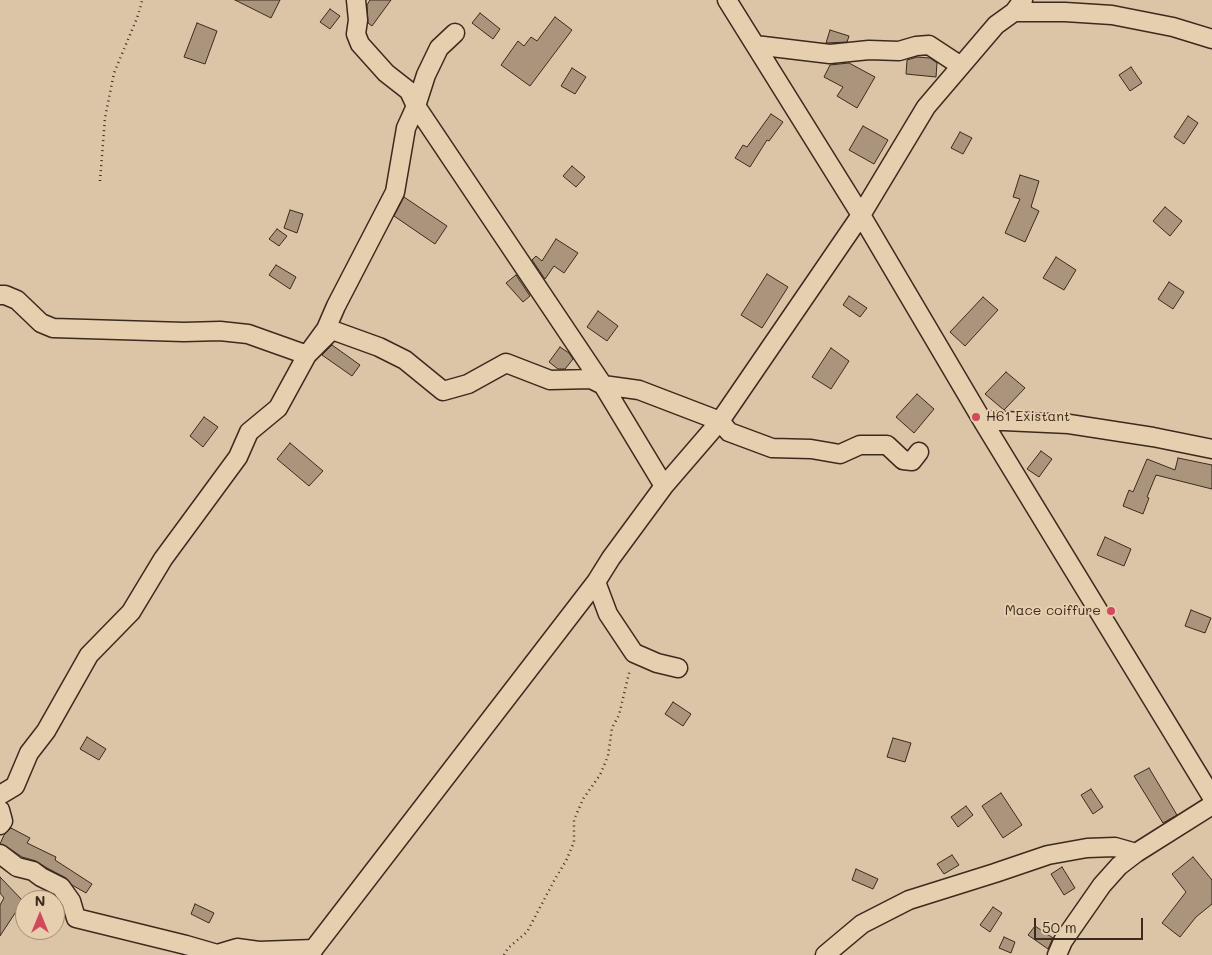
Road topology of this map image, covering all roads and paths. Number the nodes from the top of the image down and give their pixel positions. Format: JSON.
{"nodes":[{"id":1,"x":142,"y":0,"type":"edge"},
{"id":2,"x":356,"y":0,"type":"edge"},
{"id":3,"x":727,"y":0,"type":"edge"},
{"id":4,"x":1018,"y":6,"type":"edge"},
{"id":5,"x":455,"y":32,"type":"dead end"},
{"id":6,"x":1212,"y":39,"type":"edge"},
{"id":7,"x":755,"y":44,"type":"junction"},
{"id":8,"x":961,"y":66,"type":"junction"},
{"id":9,"x":416,"y":106,"type":"junction"},
{"id":10,"x":100,"y":181,"type":"dead end"},
{"id":11,"x":861,"y":215,"type":"junction"},
{"id":12,"x":0,"y":295,"type":"edge"},
{"id":13,"x":307,"y":354,"type":"junction"},
{"id":14,"x":602,"y":385,"type":"junction"},
{"id":15,"x":982,"y":420,"type":"junction"},
{"id":16,"x":721,"y":428,"type":"junction"},
{"id":17,"x":1212,"y":449,"type":"edge"},
{"id":18,"x":919,"y":452,"type":"dead end"},
{"id":19,"x":664,"y":486,"type":"junction"},
{"id":20,"x":596,"y":582,"type":"junction"},
{"id":21,"x":634,"y":653,"type":"junction"},
{"id":22,"x":678,"y":668,"type":"dead end"},
{"id":23,"x":0,"y":795,"type":"edge"},
{"id":24,"x":1212,"y":797,"type":"edge"},
{"id":25,"x":1212,"y":805,"type":"edge"},
{"id":26,"x":0,"y":810,"type":"edge"},
{"id":27,"x":0,"y":825,"type":"edge"},
{"id":28,"x":1136,"y":853,"type":"junction"},
{"id":29,"x":0,"y":854,"type":"edge"},
{"id":30,"x":312,"y":952,"type":"edge"},
{"id":31,"x":217,"y":955,"type":"edge"},
{"id":32,"x":504,"y":955,"type":"edge"},
{"id":33,"x":825,"y":955,"type":"edge"},
{"id":34,"x":1057,"y":955,"type":"edge"}],
"edges":[{"from":1,"to":10,"type":"path"},
{"from":2,"to":9,"type":"street"},
{"from":3,"to":7,"type":"street"},
{"from":4,"to":6,"type":"street"},
{"from":4,"to":8,"type":"street"},
{"from":5,"to":9,"type":"street"},
{"from":7,"to":8,"type":"street"},
{"from":7,"to":11,"type":"street"},
{"from":8,"to":11,"type":"street"},
{"from":9,"to":13,"type":"street"},
{"from":9,"to":14,"type":"street"},
{"from":11,"to":15,"type":"street"},
{"from":11,"to":16,"type":"street"},
{"from":12,"to":13,"type":"street"},
{"from":13,"to":14,"type":"street"},
{"from":13,"to":23,"type":"street"},
{"from":14,"to":16,"type":"street"},
{"from":14,"to":19,"type":"street"},
{"from":15,"to":17,"type":"street"},
{"from":15,"to":24,"type":"street"},
{"from":16,"to":18,"type":"street"},
{"from":16,"to":19,"type":"street"},
{"from":19,"to":20,"type":"street"},
{"from":20,"to":21,"type":"street"},
{"from":20,"to":30,"type":"street"},
{"from":21,"to":22,"type":"street"},
{"from":21,"to":32,"type":"path"},
{"from":25,"to":28,"type":"street"},
{"from":26,"to":27,"type":"street"},
{"from":28,"to":33,"type":"street"},
{"from":28,"to":34,"type":"street"},
{"from":29,"to":31,"type":"street"},
{"from":30,"to":31,"type":"street"}]}
